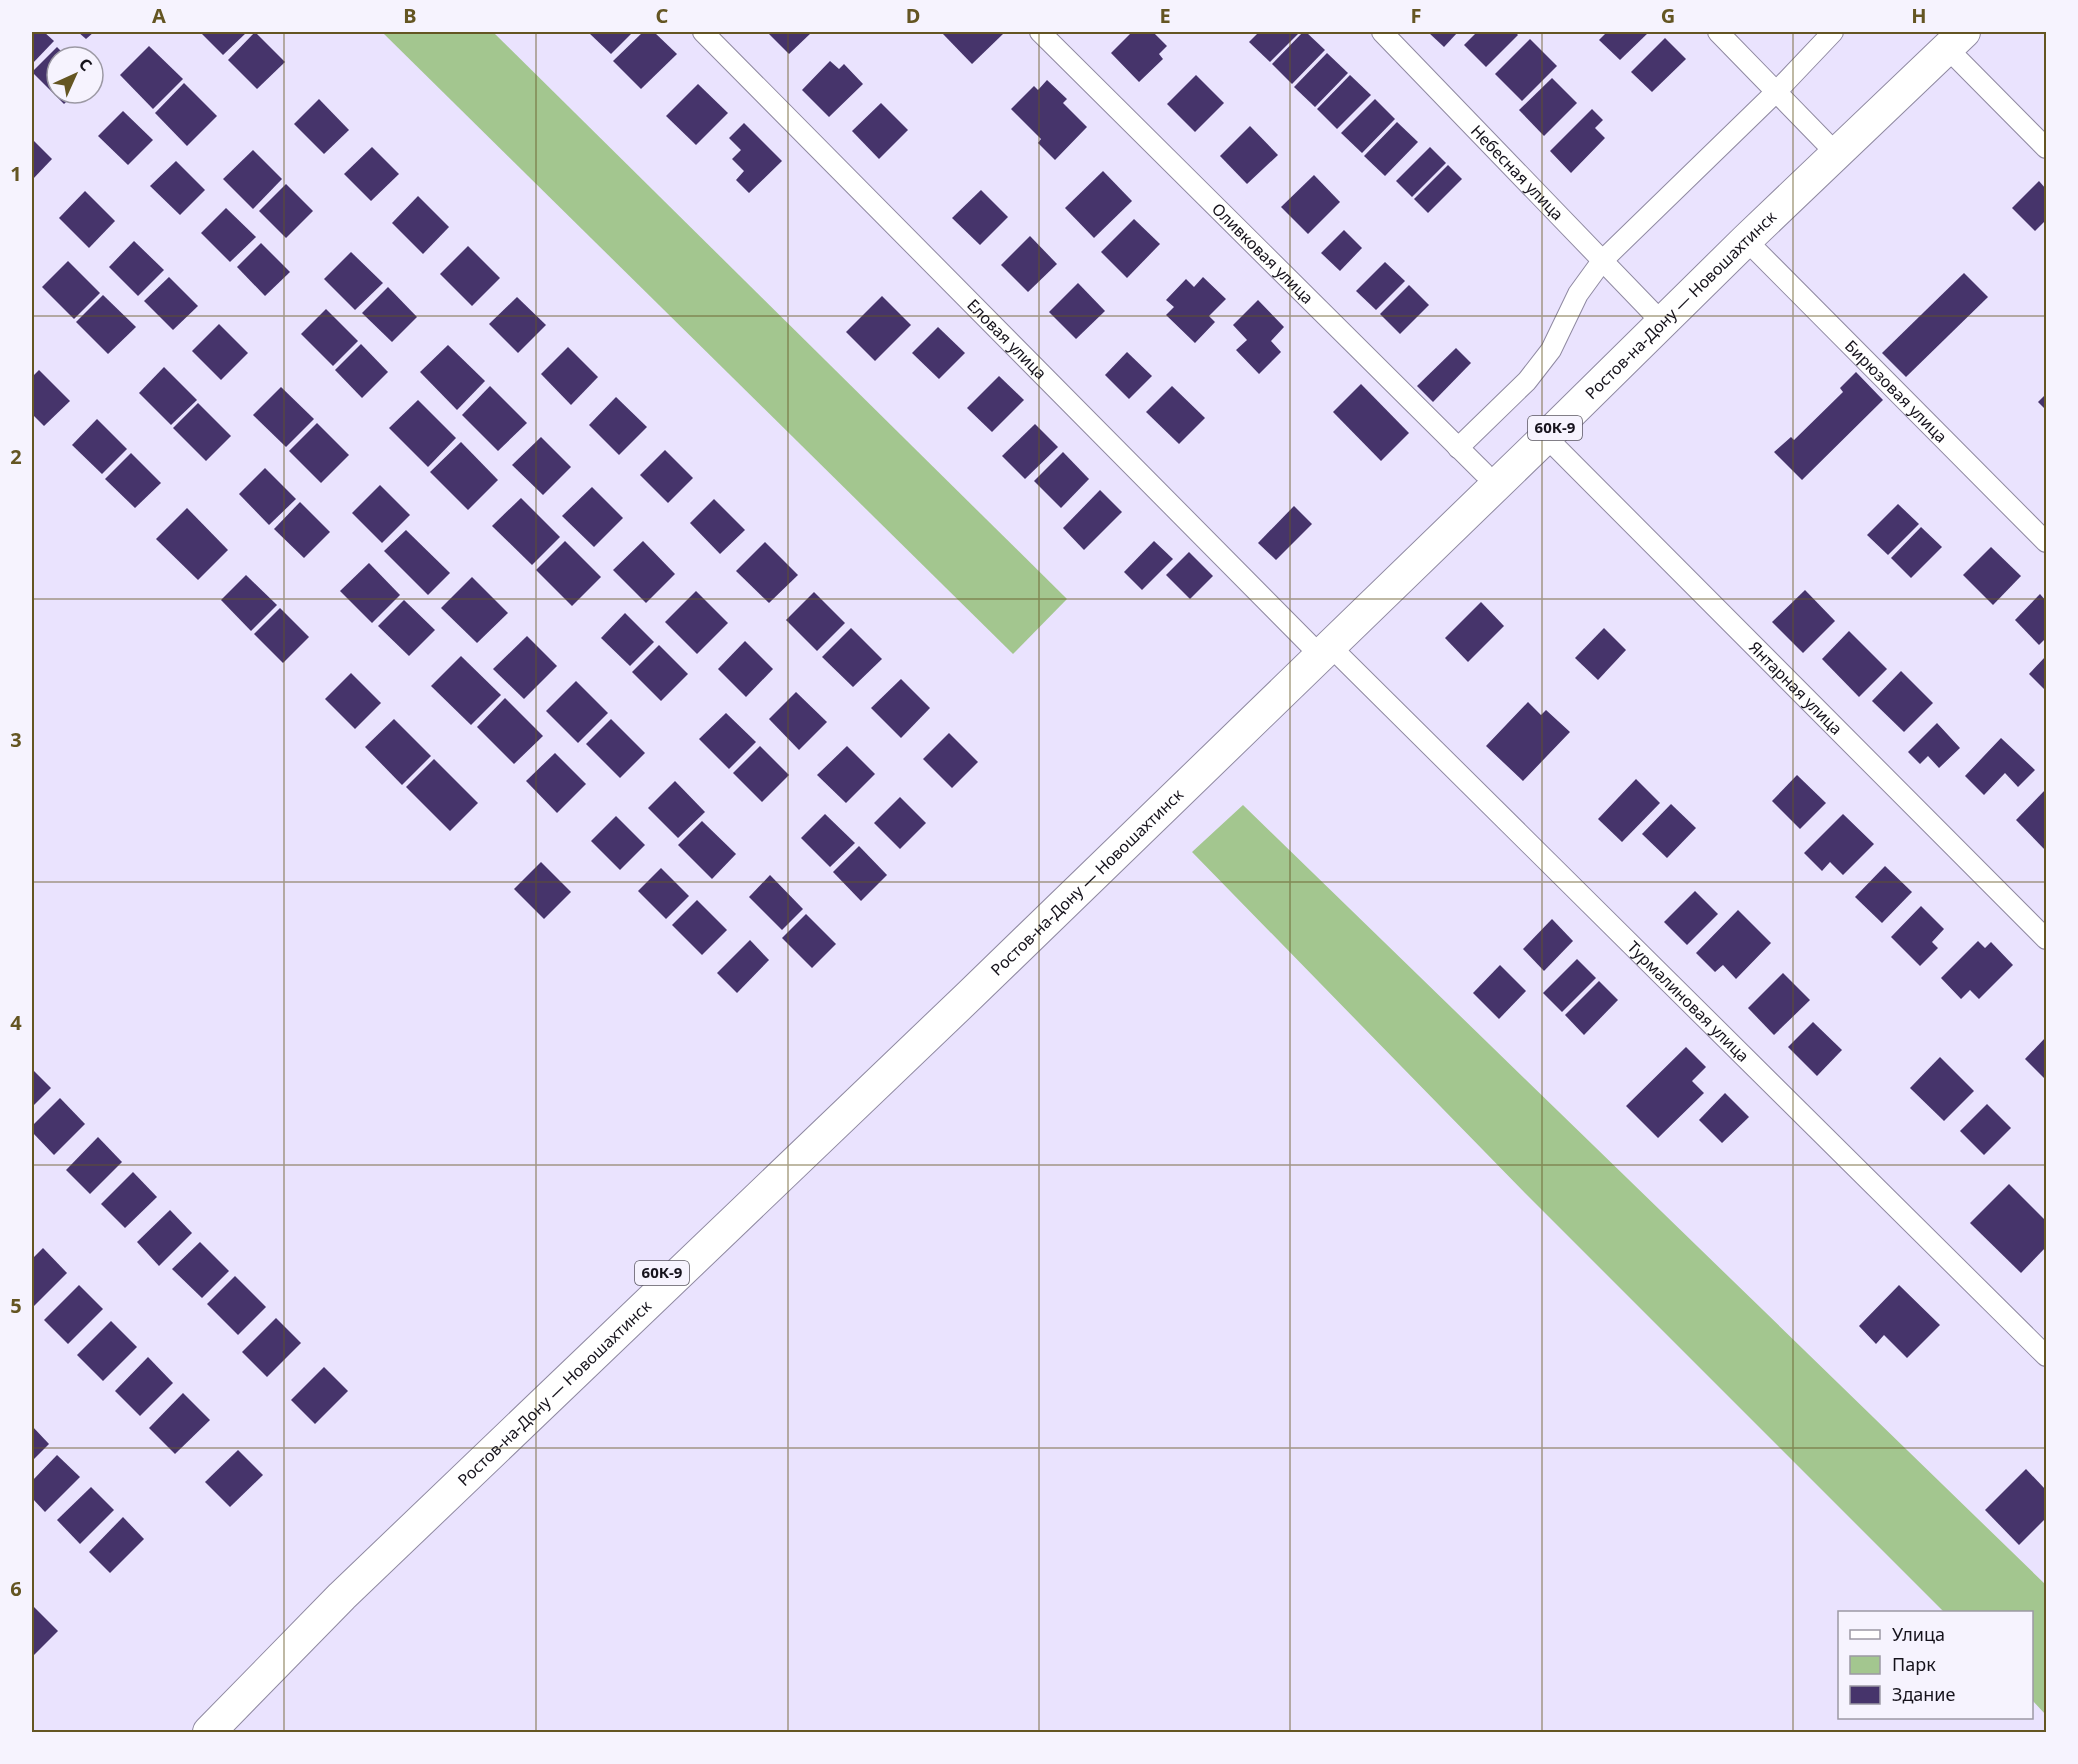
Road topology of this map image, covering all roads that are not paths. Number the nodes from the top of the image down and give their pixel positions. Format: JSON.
{"nodes":[{"id":1,"x":703,"y":32,"type":"edge"},
{"id":2,"x":1040,"y":32,"type":"edge"},
{"id":3,"x":1382,"y":32,"type":"edge"},
{"id":4,"x":1718,"y":32,"type":"edge"},
{"id":5,"x":1833,"y":32,"type":"edge"},
{"id":6,"x":1952,"y":37,"type":"edge"},
{"id":7,"x":1777,"y":91,"type":"junction"},
{"id":8,"x":1827,"y":144,"type":"junction"},
{"id":9,"x":2046,"y":148,"type":"edge"},
{"id":10,"x":1746,"y":240,"type":"junction"},
{"id":11,"x":1602,"y":261,"type":"junction"},
{"id":12,"x":1652,"y":312,"type":"junction"},
{"id":13,"x":1546,"y":437,"type":"junction"},
{"id":14,"x":1458,"y":448,"type":"junction"},
{"id":15,"x":1484,"y":473,"type":"junction"},
{"id":16,"x":2046,"y":542,"type":"edge"},
{"id":17,"x":1320,"y":645,"type":"junction"},
{"id":18,"x":1140,"y":821,"type":"junction"},
{"id":19,"x":2046,"y":939,"type":"edge"},
{"id":20,"x":2046,"y":1356,"type":"edge"},
{"id":21,"x":192,"y":1732,"type":"edge"},
{"id":22,"x":209,"y":1732,"type":"edge"}],
"edges":[{"from":1,"to":17,"type":"street","name":"Еловая улица"},
{"from":2,"to":14,"type":"street","name":"Оливковая улица"},
{"from":3,"to":11,"type":"street","name":"Небесная улица"},
{"from":4,"to":7,"type":"street"},
{"from":5,"to":7,"type":"street"},
{"from":6,"to":8,"type":"main road","name":"Ростов-на-Дону — Новошахтинск","number":"60К-9"},
{"from":6,"to":9,"type":"street"},
{"from":6,"to":10,"type":"main road","name":"Ростов-на-Дону — Новошахтинск","number":"60К-9"},
{"from":7,"to":8,"type":"street"},
{"from":7,"to":11,"type":"street"},
{"from":8,"to":12,"type":"main road","name":"Ростов-на-Дону — Новошахтинск","number":"60К-9"},
{"from":10,"to":13,"type":"main road","name":"Ростов-на-Дону — Новошахтинск","number":"60К-9"},
{"from":10,"to":16,"type":"street","name":"Бирюзовая улица"},
{"from":11,"to":12,"type":"street","name":"Небесная улица"},
{"from":11,"to":14,"type":"street"},
{"from":12,"to":15,"type":"main road","name":"Ростов-на-Дону — Новошахтинск","number":"60К-9"},
{"from":13,"to":17,"type":"main road","name":"Ростов-на-Дону — Новошахтинск","number":"60К-9"},
{"from":13,"to":19,"type":"street","name":"Янтарная улица"},
{"from":14,"to":15,"type":"street","name":"Оливковая улица"},
{"from":15,"to":17,"type":"main road","name":"Ростов-на-Дону — Новошахтинск","number":"60К-9"},
{"from":17,"to":18,"type":"main road","name":"Ростов-на-Дону — Новошахтинск","number":"60К-9"},
{"from":17,"to":20,"type":"street","name":"Турмалиновая улица"},
{"from":18,"to":21,"type":"main road","name":"Ростов-на-Дону — Новошахтинск","number":"60К-9"},
{"from":18,"to":22,"type":"main road","name":"Ростов-на-Дону — Новошахтинск","number":"60К-9"}]}
